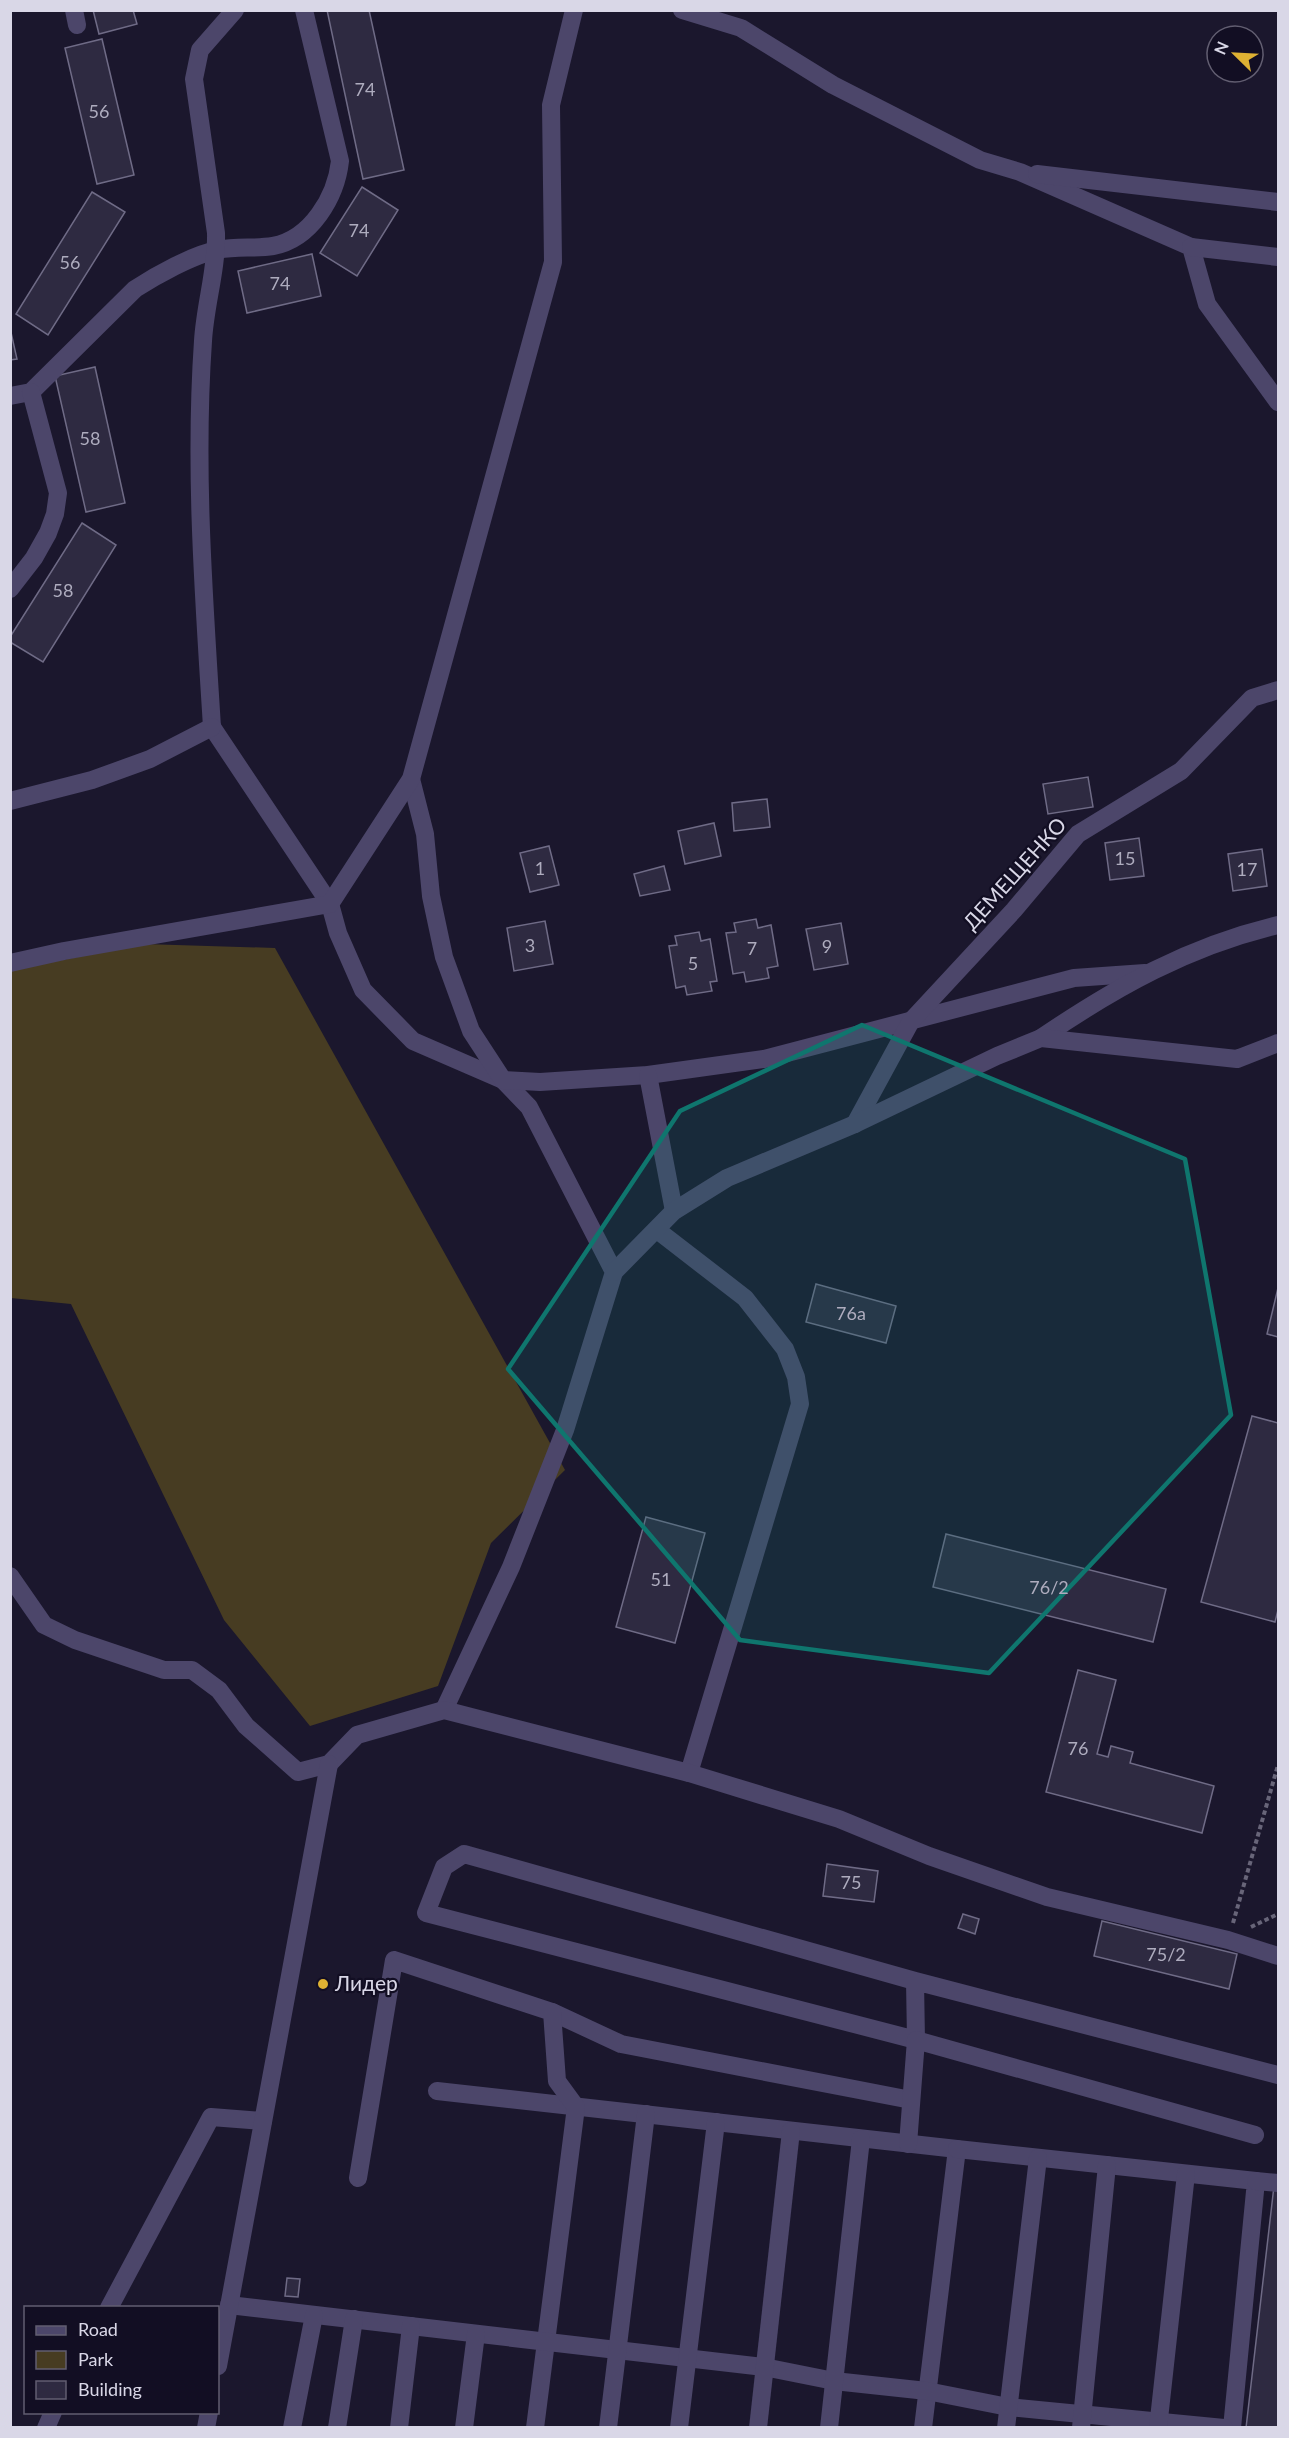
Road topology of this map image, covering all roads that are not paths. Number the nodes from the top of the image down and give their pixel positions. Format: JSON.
{"nodes":[{"id":1,"x":235,"y":10,"type":"edge"},
{"id":2,"x":304,"y":10,"type":"edge"},
{"id":3,"x":574,"y":10,"type":"edge"},
{"id":4,"x":682,"y":10,"type":"edge"},
{"id":5,"x":1020,"y":172,"type":"junction"},
{"id":6,"x":1278,"y":202,"type":"edge"},
{"id":7,"x":1191,"y":247,"type":"junction"},
{"id":8,"x":216,"y":250,"type":"junction"},
{"id":9,"x":1278,"y":257,"type":"edge"},
{"id":10,"x":31,"y":392,"type":"junction"},
{"id":11,"x":10,"y":396,"type":"edge"},
{"id":12,"x":1278,"y":402,"type":"edge"},
{"id":13,"x":10,"y":589,"type":"edge"},
{"id":14,"x":1278,"y":690,"type":"edge"},
{"id":15,"x":212,"y":727,"type":"junction"},
{"id":16,"x":411,"y":779,"type":"junction"},
{"id":17,"x":10,"y":801,"type":"edge"},
{"id":18,"x":330,"y":903,"type":"junction"},
{"id":19,"x":1278,"y":925,"type":"edge"},
{"id":20,"x":10,"y":963,"type":"edge"},
{"id":21,"x":1145,"y":973,"type":"junction"},
{"id":22,"x":911,"y":1021,"type":"junction"},
{"id":23,"x":1041,"y":1038,"type":"junction"},
{"id":24,"x":1278,"y":1043,"type":"edge"},
{"id":25,"x":648,"y":1076,"type":"junction"},
{"id":26,"x":503,"y":1080,"type":"junction"},
{"id":27,"x":855,"y":1124,"type":"junction"},
{"id":28,"x":674,"y":1211,"type":"junction"},
{"id":29,"x":657,"y":1230,"type":"junction"},
{"id":30,"x":614,"y":1272,"type":"junction"},
{"id":31,"x":10,"y":1576,"type":"edge"},
{"id":32,"x":444,"y":1710,"type":"junction"},
{"id":33,"x":329,"y":1764,"type":"junction"},
{"id":34,"x":688,"y":1773,"type":"junction"},
{"id":35,"x":1278,"y":1956,"type":"edge"},
{"id":36,"x":915,"y":1981,"type":"junction"},
{"id":37,"x":552,"y":2012,"type":"junction"},
{"id":38,"x":916,"y":2040,"type":"junction"},
{"id":39,"x":1278,"y":2075,"type":"edge"},
{"id":40,"x":437,"y":2091,"type":"dead end"},
{"id":41,"x":911,"y":2100,"type":"junction"},
{"id":42,"x":576,"y":2107,"type":"junction"},
{"id":43,"x":646,"y":2114,"type":"junction"},
{"id":44,"x":263,"y":2121,"type":"junction"},
{"id":45,"x":716,"y":2122,"type":"junction"},
{"id":46,"x":791,"y":2131,"type":"junction"},
{"id":47,"x":1255,"y":2135,"type":"dead end"},
{"id":48,"x":861,"y":2139,"type":"junction"},
{"id":49,"x":908,"y":2144,"type":"junction"},
{"id":50,"x":957,"y":2149,"type":"junction"},
{"id":51,"x":1038,"y":2158,"type":"junction"},
{"id":52,"x":1107,"y":2165,"type":"junction"},
{"id":53,"x":1186,"y":2174,"type":"junction"},
{"id":54,"x":358,"y":2178,"type":"dead end"},
{"id":55,"x":1256,"y":2181,"type":"junction"},
{"id":56,"x":1278,"y":2183,"type":"edge"},
{"id":57,"x":229,"y":2305,"type":"junction"},
{"id":58,"x":110,"y":2306,"type":"edge"},
{"id":59,"x":314,"y":2315,"type":"junction"},
{"id":60,"x":354,"y":2319,"type":"junction"},
{"id":61,"x":411,"y":2326,"type":"junction"},
{"id":62,"x":476,"y":2334,"type":"junction"},
{"id":63,"x":546,"y":2342,"type":"junction"},
{"id":64,"x":618,"y":2350,"type":"junction"},
{"id":65,"x":687,"y":2358,"type":"junction"},
{"id":66,"x":219,"y":2360,"type":"edge"},
{"id":67,"x":764,"y":2367,"type":"junction"},
{"id":68,"x":834,"y":2381,"type":"junction"},
{"id":69,"x":927,"y":2391,"type":"junction"},
{"id":70,"x":1008,"y":2407,"type":"junction"},
{"id":71,"x":1081,"y":2421,"type":"edge"},
{"id":72,"x":1158,"y":2424,"type":"edge"},
{"id":73,"x":292,"y":2427,"type":"edge"},
{"id":74,"x":338,"y":2427,"type":"edge"},
{"id":75,"x":399,"y":2427,"type":"edge"},
{"id":76,"x":464,"y":2427,"type":"edge"},
{"id":77,"x":535,"y":2427,"type":"edge"},
{"id":78,"x":608,"y":2427,"type":"edge"},
{"id":79,"x":678,"y":2427,"type":"edge"},
{"id":80,"x":758,"y":2427,"type":"edge"},
{"id":81,"x":829,"y":2427,"type":"edge"},
{"id":82,"x":923,"y":2427,"type":"edge"},
{"id":83,"x":1006,"y":2427,"type":"edge"},
{"id":84,"x":1224,"y":2427,"type":"edge"},
{"id":85,"x":1232,"y":2427,"type":"edge"}],
"edges":[{"from":1,"to":8,"type":"street"},
{"from":2,"to":8,"type":"street"},
{"from":3,"to":16,"type":"street"},
{"from":4,"to":5,"type":"street"},
{"from":5,"to":6,"type":"street"},
{"from":5,"to":7,"type":"street"},
{"from":7,"to":9,"type":"street"},
{"from":7,"to":12,"type":"street"},
{"from":8,"to":10,"type":"street"},
{"from":8,"to":15,"type":"street"},
{"from":10,"to":11,"type":"street"},
{"from":10,"to":13,"type":"street"},
{"from":14,"to":22,"type":"street","name":"ДЕМЕЩЕНКО"},
{"from":15,"to":17,"type":"street"},
{"from":15,"to":18,"type":"street"},
{"from":16,"to":18,"type":"street"},
{"from":16,"to":26,"type":"street"},
{"from":18,"to":20,"type":"street"},
{"from":18,"to":26,"type":"street"},
{"from":19,"to":21,"type":"street"},
{"from":21,"to":22,"type":"street"},
{"from":21,"to":23,"type":"street"},
{"from":22,"to":25,"type":"street"},
{"from":22,"to":27,"type":"street","name":"ДЕМЕЩЕНКО"},
{"from":23,"to":24,"type":"street"},
{"from":23,"to":27,"type":"street"},
{"from":25,"to":26,"type":"street"},
{"from":25,"to":28,"type":"street"},
{"from":26,"to":30,"type":"street"},
{"from":27,"to":28,"type":"street"},
{"from":28,"to":29,"type":"street"},
{"from":29,"to":30,"type":"street"},
{"from":29,"to":34,"type":"street"},
{"from":30,"to":32,"type":"street"},
{"from":31,"to":33,"type":"street"},
{"from":32,"to":33,"type":"street"},
{"from":32,"to":34,"type":"street"},
{"from":33,"to":44,"type":"street"},
{"from":34,"to":35,"type":"street"},
{"from":36,"to":38,"type":"street"},
{"from":36,"to":38,"type":"street"},
{"from":36,"to":39,"type":"street"},
{"from":37,"to":41,"type":"street"},
{"from":37,"to":42,"type":"street"},
{"from":37,"to":54,"type":"street"},
{"from":38,"to":41,"type":"street"},
{"from":38,"to":47,"type":"street"},
{"from":40,"to":42,"type":"street"},
{"from":41,"to":49,"type":"street"},
{"from":42,"to":43,"type":"street"},
{"from":42,"to":63,"type":"street"},
{"from":43,"to":45,"type":"street"},
{"from":43,"to":64,"type":"street"},
{"from":44,"to":57,"type":"street"},
{"from":44,"to":58,"type":"street"},
{"from":45,"to":46,"type":"street"},
{"from":45,"to":65,"type":"street"},
{"from":46,"to":48,"type":"street"},
{"from":46,"to":67,"type":"street"},
{"from":48,"to":49,"type":"street"},
{"from":48,"to":68,"type":"street"},
{"from":49,"to":50,"type":"street"},
{"from":50,"to":51,"type":"street"},
{"from":50,"to":69,"type":"street"},
{"from":51,"to":52,"type":"street"},
{"from":51,"to":70,"type":"street"},
{"from":52,"to":53,"type":"street"},
{"from":52,"to":71,"type":"street"},
{"from":53,"to":55,"type":"street"},
{"from":53,"to":72,"type":"street"},
{"from":55,"to":56,"type":"street"},
{"from":55,"to":85,"type":"street"},
{"from":57,"to":59,"type":"street"},
{"from":57,"to":66,"type":"street"},
{"from":59,"to":60,"type":"street"},
{"from":59,"to":73,"type":"street"},
{"from":60,"to":61,"type":"street"},
{"from":60,"to":74,"type":"street"},
{"from":61,"to":62,"type":"street"},
{"from":61,"to":75,"type":"street"},
{"from":62,"to":63,"type":"street"},
{"from":62,"to":76,"type":"street"},
{"from":63,"to":64,"type":"street"},
{"from":63,"to":77,"type":"street"},
{"from":64,"to":65,"type":"street"},
{"from":64,"to":78,"type":"street"},
{"from":65,"to":67,"type":"street"},
{"from":65,"to":79,"type":"street"},
{"from":67,"to":68,"type":"street"},
{"from":67,"to":80,"type":"street"},
{"from":68,"to":69,"type":"street"},
{"from":68,"to":81,"type":"street"},
{"from":69,"to":70,"type":"street"},
{"from":69,"to":82,"type":"street"},
{"from":70,"to":71,"type":"street"},
{"from":70,"to":83,"type":"street"},
{"from":71,"to":72,"type":"street"},
{"from":72,"to":84,"type":"street"}]}
